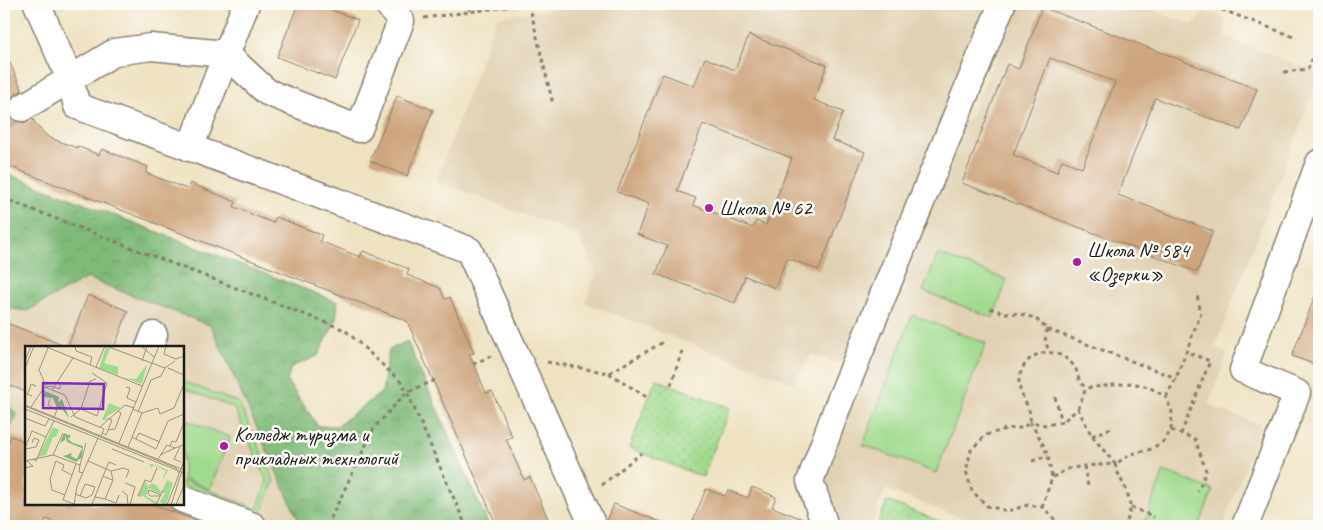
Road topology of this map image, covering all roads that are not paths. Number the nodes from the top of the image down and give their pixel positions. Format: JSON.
{"nodes":[{"id":1,"x":37,"y":4,"type":"edge"},
{"id":2,"x":246,"y":4,"type":"edge"},
{"id":3,"x":1002,"y":4,"type":"edge"},
{"id":4,"x":394,"y":12,"type":"edge"},
{"id":5,"x":226,"y":54,"type":"junction"},
{"id":6,"x":70,"y":80,"type":"junction"},
{"id":7,"x":22,"y":108,"type":"tunnel mouth"},
{"id":8,"x":190,"y":148,"type":"junction"},
{"id":9,"x":1319,"y":163,"type":"edge"},
{"id":10,"x":184,"y":500,"type":"edge"},
{"id":11,"x":253,"y":526,"type":"edge"},
{"id":12,"x":593,"y":526,"type":"edge"},
{"id":13,"x":825,"y":526,"type":"edge"},
{"id":14,"x":1245,"y":526,"type":"edge"}],
"edges":[{"from":1,"to":6,"type":"lane"},
{"from":2,"to":5,"type":"lane"},
{"from":3,"to":13,"type":"lane"},
{"from":4,"to":5,"type":"lane"},
{"from":5,"to":6,"type":"lane"},
{"from":5,"to":8,"type":"lane"},
{"from":6,"to":7,"type":"lane"},
{"from":6,"to":8,"type":"lane"},
{"from":8,"to":12,"type":"lane"},
{"from":9,"to":14,"type":"lane"},
{"from":10,"to":11,"type":"lane"}]}
